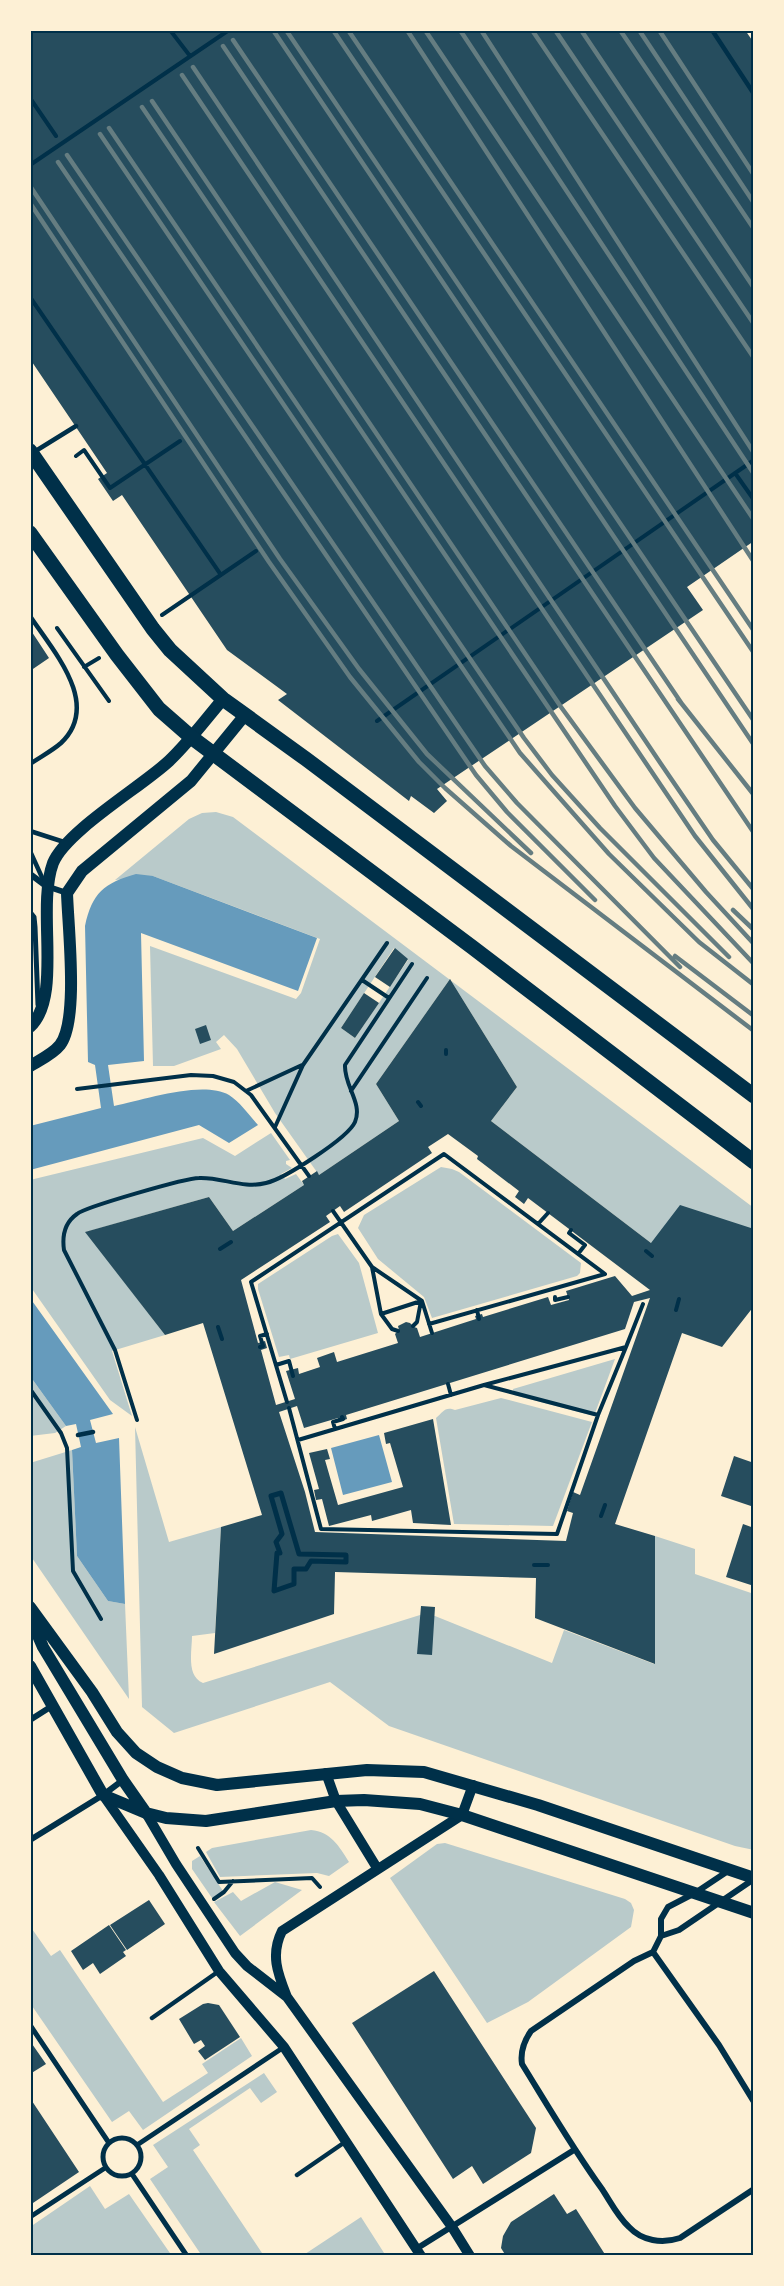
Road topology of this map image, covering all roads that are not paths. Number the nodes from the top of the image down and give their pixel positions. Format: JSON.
{"nodes":[{"id":1,"x":712,"y":30,"type":"edge"},
{"id":2,"x":754,"y":94,"type":"edge"},
{"id":3,"x":76,"y":426,"type":"dead end"},
{"id":4,"x":31,"y":452,"type":"edge"},
{"id":5,"x":30,"y":533,"type":"edge"},
{"id":6,"x":30,"y":616,"type":"edge"},
{"id":7,"x":223,"y":699,"type":"junction"},
{"id":8,"x":245,"y":715,"type":"junction"},
{"id":9,"x":191,"y":737,"type":"junction"},
{"id":10,"x":214,"y":755,"type":"junction"},
{"id":11,"x":30,"y":764,"type":"edge"},
{"id":12,"x":30,"y":831,"type":"edge"},
{"id":13,"x":66,"y":843,"type":"junction"},
{"id":14,"x":30,"y":851,"type":"edge"},
{"id":15,"x":30,"y":874,"type":"edge"},
{"id":16,"x":46,"y":886,"type":"junction"},
{"id":17,"x":67,"y":893,"type":"junction"},
{"id":18,"x":30,"y":912,"type":"edge"},
{"id":19,"x":30,"y":1022,"type":"edge"},
{"id":20,"x":30,"y":1028,"type":"edge"},
{"id":21,"x":30,"y":1066,"type":"edge"},
{"id":22,"x":754,"y":1096,"type":"edge"},
{"id":23,"x":754,"y":1162,"type":"edge"},
{"id":24,"x":93,"y":1432,"type":"dead end"},
{"id":25,"x":78,"y":1435,"type":"dead end"},
{"id":26,"x":346,"y":1556,"type":"joint"},
{"id":27,"x":30,"y":1607,"type":"edge"},
{"id":28,"x":30,"y":1617,"type":"edge"},
{"id":29,"x":30,"y":1666,"type":"edge"},
{"id":30,"x":52,"y":1706,"type":"junction"},
{"id":31,"x":30,"y":1720,"type":"edge"},
{"id":32,"x":326,"y":1773,"type":"junction"},
{"id":33,"x":123,"y":1780,"type":"junction"},
{"id":34,"x":473,"y":1785,"type":"junction"},
{"id":35,"x":103,"y":1795,"type":"junction"},
{"id":36,"x":336,"y":1801,"type":"junction"},
{"id":37,"x":146,"y":1813,"type":"junction"},
{"id":38,"x":462,"y":1815,"type":"junction"},
{"id":39,"x":30,"y":1840,"type":"edge"},
{"id":40,"x":377,"y":1868,"type":"junction"},
{"id":41,"x":729,"y":1870,"type":"junction"},
{"id":42,"x":754,"y":1873,"type":"edge"},
{"id":43,"x":754,"y":1879,"type":"edge"},
{"id":44,"x":695,"y":1893,"type":"junction"},
{"id":45,"x":720,"y":1901,"type":"junction"},
{"id":46,"x":754,"y":1913,"type":"edge"},
{"id":47,"x":661,"y":1936,"type":"junction"},
{"id":48,"x":653,"y":1952,"type":"junction"},
{"id":49,"x":219,"y":1971,"type":"junction"},
{"id":50,"x":287,"y":1997,"type":"junction"},
{"id":51,"x":152,"y":2018,"type":"dead end"},
{"id":52,"x":30,"y":2025,"type":"edge"},
{"id":53,"x":284,"y":2047,"type":"junction"},
{"id":54,"x":754,"y":2102,"type":"edge"},
{"id":55,"x":345,"y":2142,"type":"junction"},
{"id":56,"x":109,"y":2143,"type":"junction"},
{"id":57,"x":137,"y":2145,"type":"junction"},
{"id":58,"x":574,"y":2150,"type":"junction"},
{"id":59,"x":105,"y":2168,"type":"junction"},
{"id":60,"x":132,"y":2174,"type":"junction"},
{"id":61,"x":297,"y":2175,"type":"dead end"},
{"id":62,"x":754,"y":2189,"type":"edge"},
{"id":63,"x":30,"y":2217,"type":"edge"},
{"id":64,"x":452,"y":2227,"type":"junction"},
{"id":65,"x":419,"y":2252,"type":"edge"},
{"id":66,"x":187,"y":2256,"type":"edge"},
{"id":67,"x":470,"y":2256,"type":"edge"}],
"edges":[{"from":1,"to":2,"type":"lane"},
{"from":3,"to":4,"type":"lane"},
{"from":4,"to":7,"type":"main road"},
{"from":5,"to":9,"type":"main road"},
{"from":6,"to":11,"type":"lane"},
{"from":7,"to":8,"type":"main road"},
{"from":7,"to":9,"type":"main road"},
{"from":8,"to":10,"type":"main road"},
{"from":8,"to":22,"type":"main road"},
{"from":9,"to":10,"type":"main road"},
{"from":9,"to":13,"type":"main road"},
{"from":10,"to":17,"type":"main road"},
{"from":10,"to":23,"type":"main road"},
{"from":12,"to":13,"type":"lane"},
{"from":13,"to":16,"type":"main road"},
{"from":14,"to":16,"type":"lane"},
{"from":15,"to":16,"type":"street"},
{"from":16,"to":17,"type":"street"},
{"from":16,"to":20,"type":"main road"},
{"from":17,"to":21,"type":"main road"},
{"from":18,"to":19,"type":"street"},
{"from":24,"to":25,"type":"lane"},
{"from":26,"to":26,"type":"street"},
{"from":27,"to":32,"type":"main road"},
{"from":28,"to":33,"type":"main road"},
{"from":29,"to":30,"type":"main road"},
{"from":30,"to":31,"type":"street"},
{"from":30,"to":35,"type":"main road"},
{"from":32,"to":34,"type":"main road"},
{"from":32,"to":36,"type":"street"},
{"from":33,"to":35,"type":"street"},
{"from":33,"to":37,"type":"main road"},
{"from":34,"to":38,"type":"street"},
{"from":34,"to":41,"type":"main road"},
{"from":35,"to":37,"type":"main road"},
{"from":35,"to":39,"type":"street"},
{"from":35,"to":49,"type":"street"},
{"from":36,"to":37,"type":"main road"},
{"from":36,"to":38,"type":"main road"},
{"from":36,"to":40,"type":"street"},
{"from":37,"to":50,"type":"street"},
{"from":38,"to":40,"type":"street"},
{"from":38,"to":44,"type":"main road"},
{"from":40,"to":50,"type":"street"},
{"from":41,"to":42,"type":"main road"},
{"from":41,"to":43,"type":"main road"},
{"from":41,"to":44,"type":"street"},
{"from":43,"to":45,"type":"street"},
{"from":44,"to":45,"type":"main road"},
{"from":44,"to":47,"type":"street"},
{"from":45,"to":46,"type":"main road"},
{"from":45,"to":47,"type":"street"},
{"from":47,"to":48,"type":"street"},
{"from":48,"to":54,"type":"street"},
{"from":48,"to":58,"type":"street"},
{"from":49,"to":51,"type":"lane"},
{"from":49,"to":53,"type":"street"},
{"from":50,"to":64,"type":"street"},
{"from":52,"to":56,"type":"street"},
{"from":53,"to":55,"type":"street"},
{"from":53,"to":57,"type":"street"},
{"from":55,"to":61,"type":"lane"},
{"from":55,"to":65,"type":"street"},
{"from":56,"to":57,"type":"street"},
{"from":56,"to":59,"type":"street"},
{"from":57,"to":60,"type":"street"},
{"from":58,"to":62,"type":"street"},
{"from":58,"to":64,"type":"street"},
{"from":59,"to":60,"type":"street"},
{"from":59,"to":63,"type":"street"},
{"from":60,"to":66,"type":"street"},
{"from":64,"to":65,"type":"street"},
{"from":64,"to":67,"type":"street"}]}
